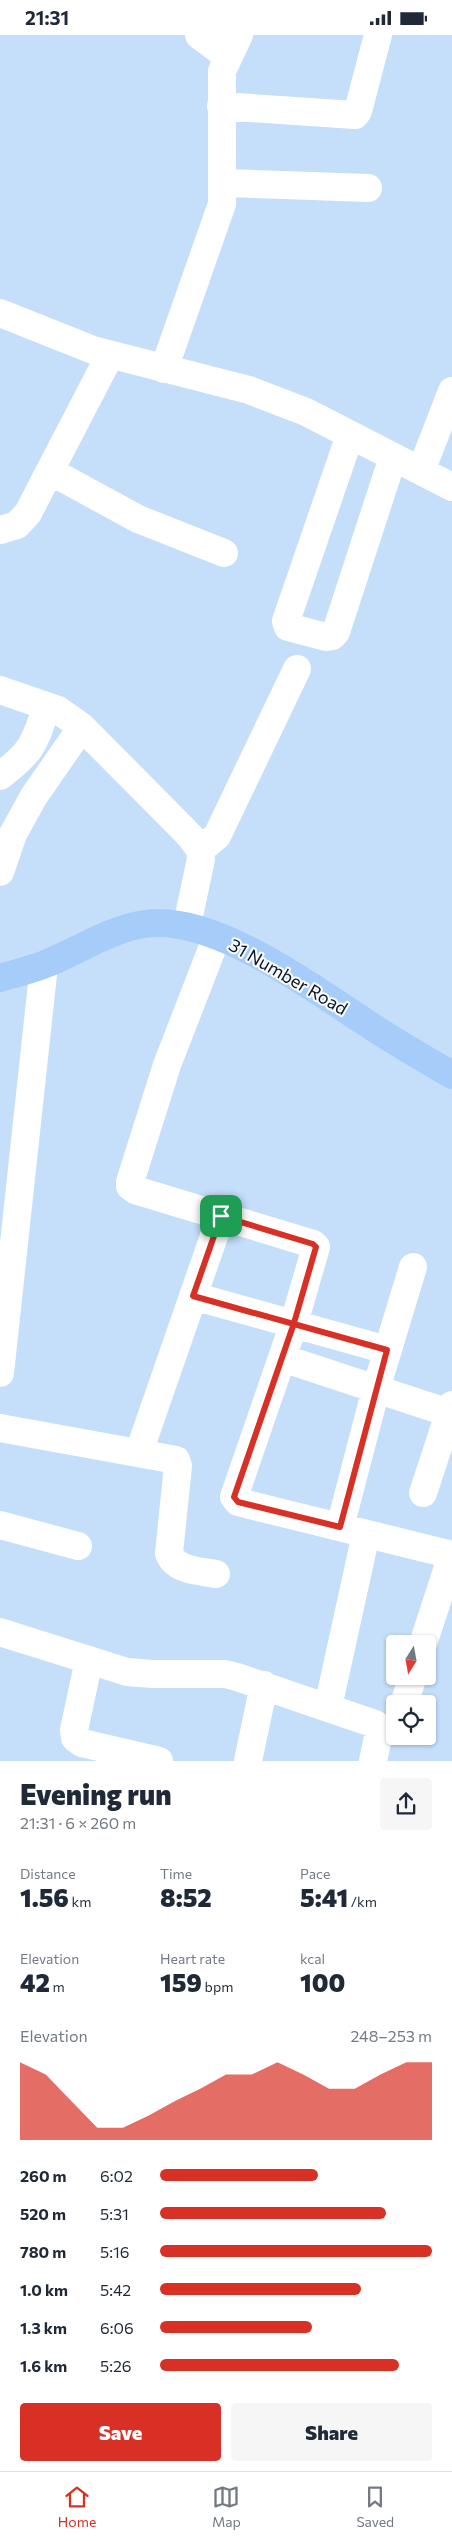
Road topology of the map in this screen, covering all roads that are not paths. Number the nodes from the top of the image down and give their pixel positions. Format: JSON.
{"nodes":[{"id":1,"x":199,"y":35,"type":"edge"},
{"id":2,"x":378,"y":35,"type":"edge"},
{"id":3,"x":233,"y":46,"type":"edge"},
{"id":4,"x":221,"y":106,"type":"junction"},
{"id":5,"x":224,"y":183,"type":"junction"},
{"id":6,"x":368,"y":188,"type":"dead end"},
{"id":7,"x":0,"y":313,"type":"edge"},
{"id":8,"x":110,"y":355,"type":"junction"},
{"id":9,"x":164,"y":369,"type":"junction"},
{"id":10,"x":452,"y":391,"type":"edge"},
{"id":11,"x":350,"y":435,"type":"junction"},
{"id":12,"x":393,"y":457,"type":"junction"},
{"id":13,"x":50,"y":471,"type":"junction"},
{"id":14,"x":421,"y":471,"type":"junction"},
{"id":15,"x":452,"y":487,"type":"edge"},
{"id":16,"x":0,"y":530,"type":"edge"},
{"id":17,"x":224,"y":553,"type":"dead end"},
{"id":18,"x":297,"y":669,"type":"dead end"},
{"id":19,"x":0,"y":691,"type":"edge"},
{"id":20,"x":47,"y":705,"type":"junction"},
{"id":21,"x":82,"y":727,"type":"junction"},
{"id":22,"x":0,"y":776,"type":"edge"},
{"id":23,"x":6,"y":838,"type":"edge"},
{"id":24,"x":200,"y":850,"type":"junction"},
{"id":25,"x":0,"y":871,"type":"edge"},
{"id":26,"x":187,"y":925,"type":"junction"},
{"id":27,"x":217,"y":936,"type":"junction"},
{"id":28,"x":44,"y":965,"type":"junction"},
{"id":29,"x":2,"y":974,"type":"edge"},
{"id":30,"x":452,"y":1075,"type":"edge"},
{"id":31,"x":221,"y":1216,"type":"junction"},
{"id":32,"x":413,"y":1267,"type":"dead end"},
{"id":33,"x":193,"y":1296,"type":"junction"},
{"id":34,"x":294,"y":1323,"type":"junction"},
{"id":35,"x":387,"y":1350,"type":"junction"},
{"id":36,"x":282,"y":1358,"type":"junction"},
{"id":37,"x":0,"y":1373,"type":"edge"},
{"id":38,"x":376,"y":1389,"type":"junction"},
{"id":39,"x":451,"y":1411,"type":"edge"},
{"id":40,"x":0,"y":1428,"type":"edge"},
{"id":41,"x":139,"y":1452,"type":"junction"},
{"id":42,"x":423,"y":1493,"type":"dead end"},
{"id":43,"x":0,"y":1525,"type":"edge"},
{"id":44,"x":340,"y":1527,"type":"junction"},
{"id":45,"x":366,"y":1534,"type":"junction"},
{"id":46,"x":78,"y":1545,"type":"dead end"},
{"id":47,"x":216,"y":1574,"type":"dead end"},
{"id":48,"x":0,"y":1632,"type":"edge"},
{"id":49,"x":426,"y":1635,"type":"edge"},
{"id":50,"x":89,"y":1660,"type":"junction"},
{"id":51,"x":264,"y":1685,"type":"junction"},
{"id":52,"x":328,"y":1707,"type":"junction"},
{"id":53,"x":386,"y":1729,"type":"edge"},
{"id":54,"x":386,"y":1733,"type":"edge"},
{"id":55,"x":159,"y":1761,"type":"edge"},
{"id":56,"x":248,"y":1761,"type":"edge"},
{"id":57,"x":373,"y":1761,"type":"edge"}],
"edges":[{"from":1,"to":3,"type":"street"},
{"from":2,"to":4,"type":"street"},
{"from":3,"to":4,"type":"street"},
{"from":4,"to":5,"type":"street"},
{"from":5,"to":6,"type":"street"},
{"from":5,"to":9,"type":"street"},
{"from":7,"to":8,"type":"street"},
{"from":8,"to":9,"type":"street"},
{"from":8,"to":13,"type":"street"},
{"from":9,"to":11,"type":"street"},
{"from":10,"to":14,"type":"street"},
{"from":11,"to":12,"type":"street"},
{"from":11,"to":12,"type":"street"},
{"from":12,"to":14,"type":"street"},
{"from":13,"to":16,"type":"street"},
{"from":13,"to":17,"type":"street"},
{"from":14,"to":15,"type":"street"},
{"from":18,"to":24,"type":"street"},
{"from":19,"to":20,"type":"street"},
{"from":20,"to":21,"type":"street"},
{"from":20,"to":22,"type":"street"},
{"from":21,"to":23,"type":"street"},
{"from":21,"to":24,"type":"street"},
{"from":23,"to":25,"type":"street"},
{"from":24,"to":26,"type":"street"},
{"from":26,"to":27,"type":"main road","name":"31 Number Road"},
{"from":26,"to":28,"type":"main road","name":"31 Number Road"},
{"from":27,"to":30,"type":"main road","name":"31 Number Road"},
{"from":27,"to":31,"type":"street"},
{"from":28,"to":29,"type":"main road","name":"31 Number Road"},
{"from":28,"to":37,"type":"street"},
{"from":31,"to":33,"type":"street"},
{"from":31,"to":34,"type":"street"},
{"from":32,"to":35,"type":"street"},
{"from":33,"to":34,"type":"street"},
{"from":33,"to":41,"type":"street"},
{"from":34,"to":35,"type":"street"},
{"from":34,"to":36,"type":"street"},
{"from":35,"to":38,"type":"street"},
{"from":36,"to":38,"type":"street"},
{"from":36,"to":44,"type":"street"},
{"from":38,"to":39,"type":"street"},
{"from":38,"to":44,"type":"street"},
{"from":39,"to":42,"type":"street"},
{"from":40,"to":41,"type":"street"},
{"from":41,"to":47,"type":"street"},
{"from":43,"to":46,"type":"street"},
{"from":44,"to":45,"type":"street"},
{"from":45,"to":49,"type":"street"},
{"from":45,"to":52,"type":"street"},
{"from":48,"to":50,"type":"street"},
{"from":50,"to":51,"type":"street"},
{"from":50,"to":55,"type":"street"},
{"from":51,"to":52,"type":"street"},
{"from":51,"to":56,"type":"street"},
{"from":52,"to":53,"type":"street"},
{"from":54,"to":57,"type":"street"}]}
